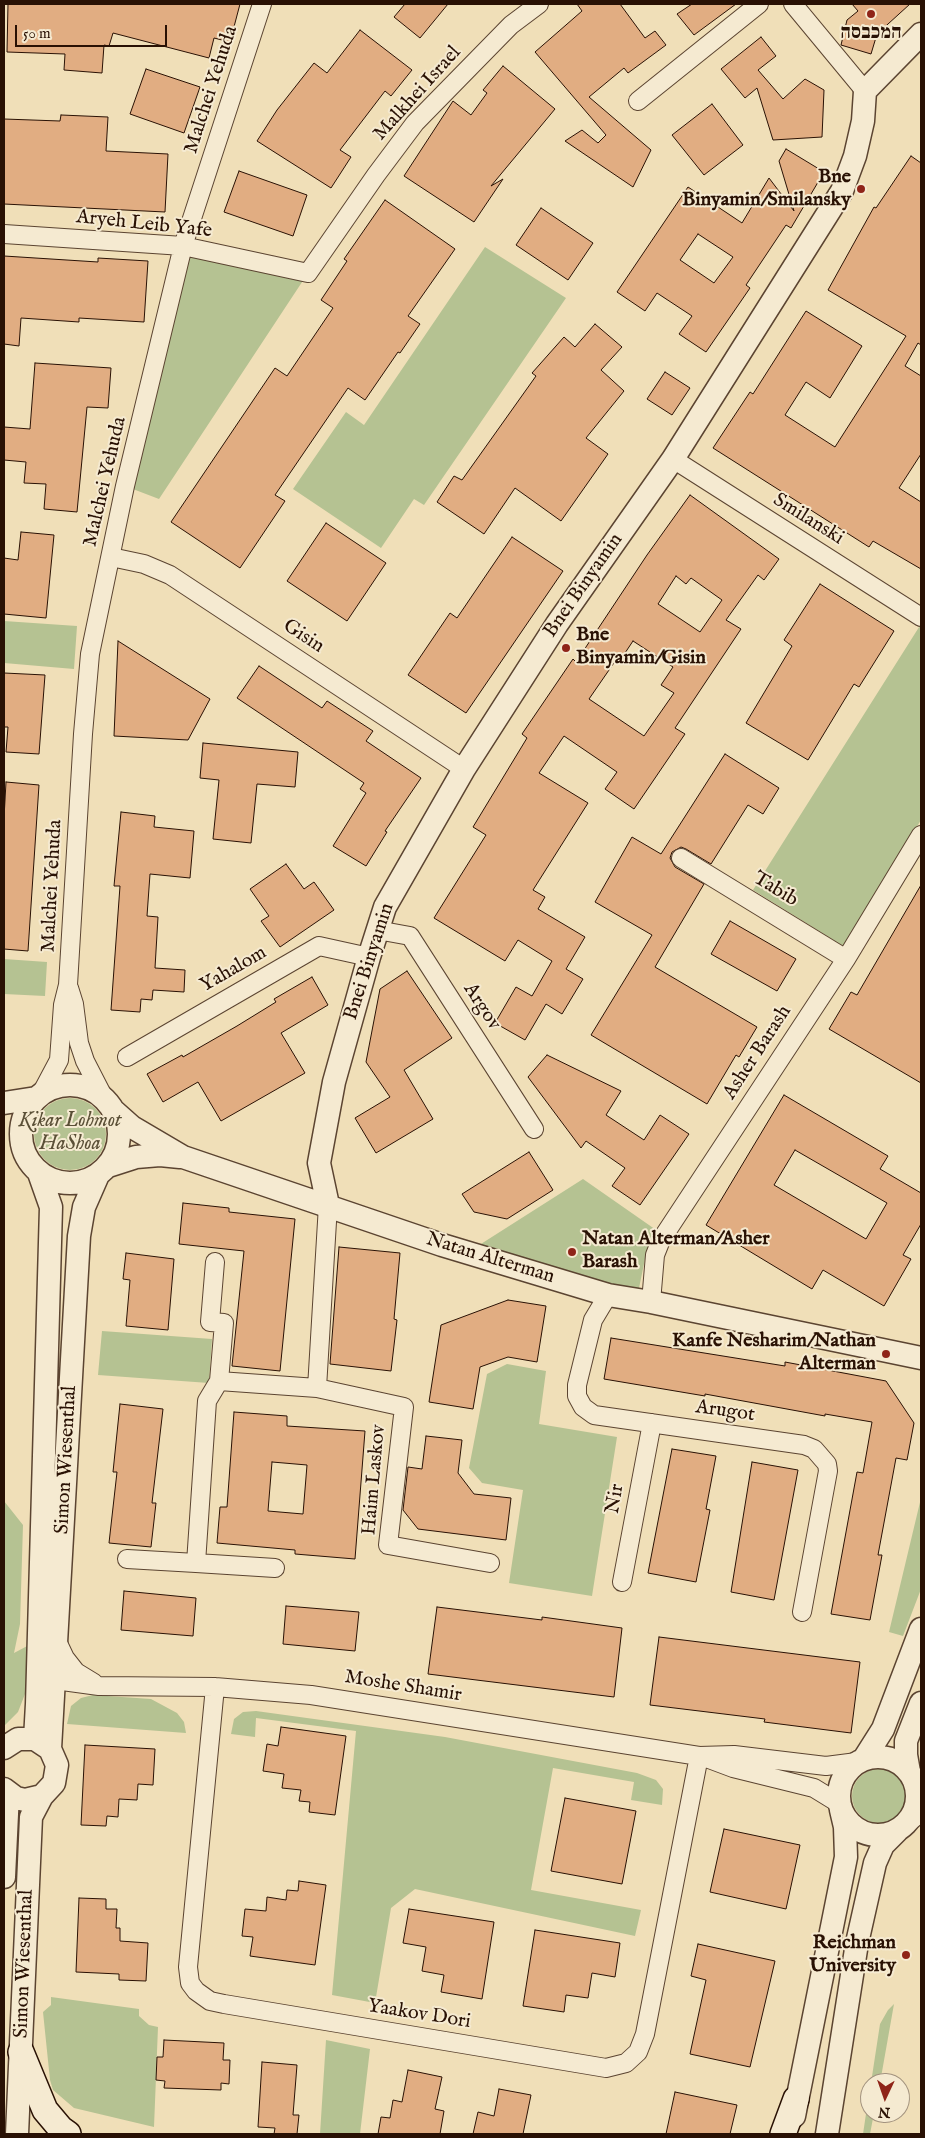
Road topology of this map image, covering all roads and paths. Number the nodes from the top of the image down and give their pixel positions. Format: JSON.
{"nodes":[{"id":1,"x":262,"y":4,"type":"edge"},
{"id":2,"x":538,"y":4,"type":"edge"},
{"id":3,"x":759,"y":4,"type":"edge"},
{"id":4,"x":793,"y":4,"type":"edge"},
{"id":5,"x":921,"y":34,"type":"edge"},
{"id":6,"x":865,"y":91,"type":"junction"},
{"id":7,"x":638,"y":101,"type":"dead end"},
{"id":8,"x":4,"y":234,"type":"edge"},
{"id":9,"x":183,"y":246,"type":"junction"},
{"id":10,"x":308,"y":273,"type":"joint"},
{"id":11,"x":673,"y":459,"type":"junction"},
{"id":12,"x":111,"y":557,"type":"junction"},
{"id":13,"x":921,"y":617,"type":"edge"},
{"id":14,"x":464,"y":769,"type":"junction"},
{"id":15,"x":921,"y":835,"type":"edge"},
{"id":16,"x":681,"y":858,"type":"dead end"},
{"id":17,"x":377,"y":930,"type":"junction"},
{"id":18,"x":369,"y":958,"type":"junction"},
{"id":19,"x":846,"y":959,"type":"junction"},
{"id":20,"x":68,"y":985,"type":"junction"},
{"id":21,"x":127,"y":1058,"type":"dead end"},
{"id":22,"x":39,"y":1095,"type":"junction"},
{"id":23,"x":4,"y":1103,"type":"edge"},
{"id":24,"x":109,"y":1104,"type":"junction"},
{"id":25,"x":534,"y":1129,"type":"dead end"},
{"id":26,"x":4,"y":1136,"type":"edge"},
{"id":27,"x":183,"y":1157,"type":"junction"},
{"id":28,"x":34,"y":1167,"type":"junction"},
{"id":29,"x":103,"y":1170,"type":"junction"},
{"id":30,"x":328,"y":1205,"type":"junction"},
{"id":31,"x":215,"y":1262,"type":"dead end"},
{"id":32,"x":608,"y":1294,"type":"junction"},
{"id":33,"x":651,"y":1302,"type":"junction"},
{"id":34,"x":921,"y":1358,"type":"edge"},
{"id":35,"x":219,"y":1382,"type":"junction"},
{"id":36,"x":316,"y":1388,"type":"junction"},
{"id":37,"x":652,"y":1423,"type":"junction"},
{"id":38,"x":126,"y":1559,"type":"dead end"},
{"id":39,"x":196,"y":1563,"type":"junction"},
{"id":40,"x":490,"y":1563,"type":"dead end"},
{"id":41,"x":275,"y":1568,"type":"dead end"},
{"id":42,"x":622,"y":1582,"type":"dead end"},
{"id":43,"x":802,"y":1612,"type":"dead end"},
{"id":44,"x":921,"y":1629,"type":"edge"},
{"id":45,"x":57,"y":1641,"type":"junction"},
{"id":46,"x":55,"y":1680,"type":"junction"},
{"id":47,"x":99,"y":1686,"type":"junction"},
{"id":48,"x":215,"y":1686,"type":"junction"},
{"id":49,"x":921,"y":1703,"type":"edge"},
{"id":50,"x":42,"y":1744,"type":"junction"},
{"id":51,"x":4,"y":1748,"type":"edge"},
{"id":52,"x":699,"y":1756,"type":"junction"},
{"id":53,"x":861,"y":1761,"type":"junction"},
{"id":54,"x":914,"y":1775,"type":"edge"},
{"id":55,"x":6,"y":1791,"type":"edge"},
{"id":56,"x":42,"y":1796,"type":"junction"},
{"id":57,"x":841,"y":1807,"type":"junction"},
{"id":58,"x":908,"y":1822,"type":"edge"},
{"id":59,"x":4,"y":1877,"type":"edge"},
{"id":60,"x":21,"y":2052,"type":"junction"},
{"id":61,"x":796,"y":2099,"type":"junction"},
{"id":62,"x":17,"y":2134,"type":"edge"},
{"id":63,"x":68,"y":2134,"type":"edge"},
{"id":64,"x":783,"y":2134,"type":"edge"},
{"id":65,"x":792,"y":2134,"type":"edge"},
{"id":66,"x":827,"y":2134,"type":"edge"}],
"edges":[{"from":1,"to":9,"type":"street","name":"Malchei Yehuda"},
{"from":2,"to":10,"type":"street","name":"Malkhei Israel"},
{"from":3,"to":7,"type":"street"},
{"from":4,"to":6,"type":"street"},
{"from":5,"to":6,"type":"street"},
{"from":6,"to":11,"type":"street","name":"Bnei Binyamin"},
{"from":8,"to":9,"type":"street","name":"Aryeh Leib Yafe"},
{"from":9,"to":10,"type":"street","name":"Aryeh Leib Yafe"},
{"from":9,"to":12,"type":"street","name":"Malchei Yehuda"},
{"from":11,"to":13,"type":"street","name":"Smilanski"},
{"from":11,"to":14,"type":"street","name":"Bnei Binyamin"},
{"from":12,"to":14,"type":"street","name":"Gisin"},
{"from":12,"to":20,"type":"street","name":"Malchei Yehuda"},
{"from":14,"to":17,"type":"street","name":"Bnei Binyamin"},
{"from":15,"to":19,"type":"street","name":"Asher Barash"},
{"from":16,"to":19,"type":"street","name":"Tabib"},
{"from":17,"to":18,"type":"street","name":"Bnei Binyamin"},
{"from":17,"to":25,"type":"street","name":"Argov"},
{"from":18,"to":21,"type":"street","name":"Yahalom"},
{"from":18,"to":30,"type":"street","name":"Bnei Binyamin"},
{"from":19,"to":33,"type":"street","name":"Asher Barash"},
{"from":20,"to":22,"type":"street","name":"Malchei Yehuda"},
{"from":20,"to":24,"type":"street","name":"Malchei Yehuda"},
{"from":22,"to":23,"type":"street"},
{"from":22,"to":24,"type":"street"},
{"from":22,"to":28,"type":"street"},
{"from":24,"to":27,"type":"street","name":"Natan Alterman"},
{"from":24,"to":29,"type":"street"},
{"from":26,"to":28,"type":"street"},
{"from":27,"to":29,"type":"street","name":"Natan Alterman"},
{"from":27,"to":30,"type":"street","name":"Natan Alterman"},
{"from":28,"to":29,"type":"street"},
{"from":28,"to":50,"type":"street","name":"Simon Wiesenthal"},
{"from":29,"to":45,"type":"street","name":"Simon Wiesenthal"},
{"from":30,"to":32,"type":"street","name":"Natan Alterman"},
{"from":30,"to":36,"type":"street"},
{"from":31,"to":35,"type":"street"},
{"from":32,"to":33,"type":"street","name":"Natan Alterman"},
{"from":32,"to":37,"type":"street","name":"Arugot"},
{"from":33,"to":34,"type":"street","name":"Natan Alterman"},
{"from":35,"to":36,"type":"street","name":"Haim Laskov"},
{"from":35,"to":39,"type":"street"},
{"from":36,"to":40,"type":"street","name":"Haim Laskov"},
{"from":37,"to":42,"type":"street","name":"Nir"},
{"from":37,"to":43,"type":"street","name":"Arugot"},
{"from":38,"to":39,"type":"street"},
{"from":39,"to":41,"type":"street"},
{"from":44,"to":53,"type":"street"},
{"from":45,"to":46,"type":"street","name":"Simon Wiesenthal"},
{"from":45,"to":47,"type":"street"},
{"from":46,"to":47,"type":"street","name":"Moshe Shamir"},
{"from":46,"to":50,"type":"street","name":"Simon Wiesenthal"},
{"from":47,"to":48,"type":"street","name":"Moshe Shamir"},
{"from":48,"to":52,"type":"street","name":"Moshe Shamir"},
{"from":48,"to":52,"type":"street","name":"Yaakov Dori"},
{"from":49,"to":54,"type":"street"},
{"from":50,"to":51,"type":"street"},
{"from":50,"to":56,"type":"street","name":"Simon Wiesenthal"},
{"from":52,"to":53,"type":"street","name":"Moshe Shamir"},
{"from":52,"to":57,"type":"street","name":"Moshe Shamir"},
{"from":53,"to":54,"type":"street"},
{"from":53,"to":57,"type":"street"},
{"from":54,"to":58,"type":"street"},
{"from":55,"to":56,"type":"street"},
{"from":55,"to":59,"type":"street","name":"Simon Wiesenthal"},
{"from":56,"to":60,"type":"street","name":"Simon Wiesenthal"},
{"from":57,"to":58,"type":"street"},
{"from":57,"to":61,"type":"street"},
{"from":58,"to":66,"type":"street"},
{"from":60,"to":62,"type":"street","name":"Simon Wiesenthal"},
{"from":60,"to":63,"type":"main road"},
{"from":61,"to":64,"type":"main road"},
{"from":61,"to":65,"type":"street"}]}
